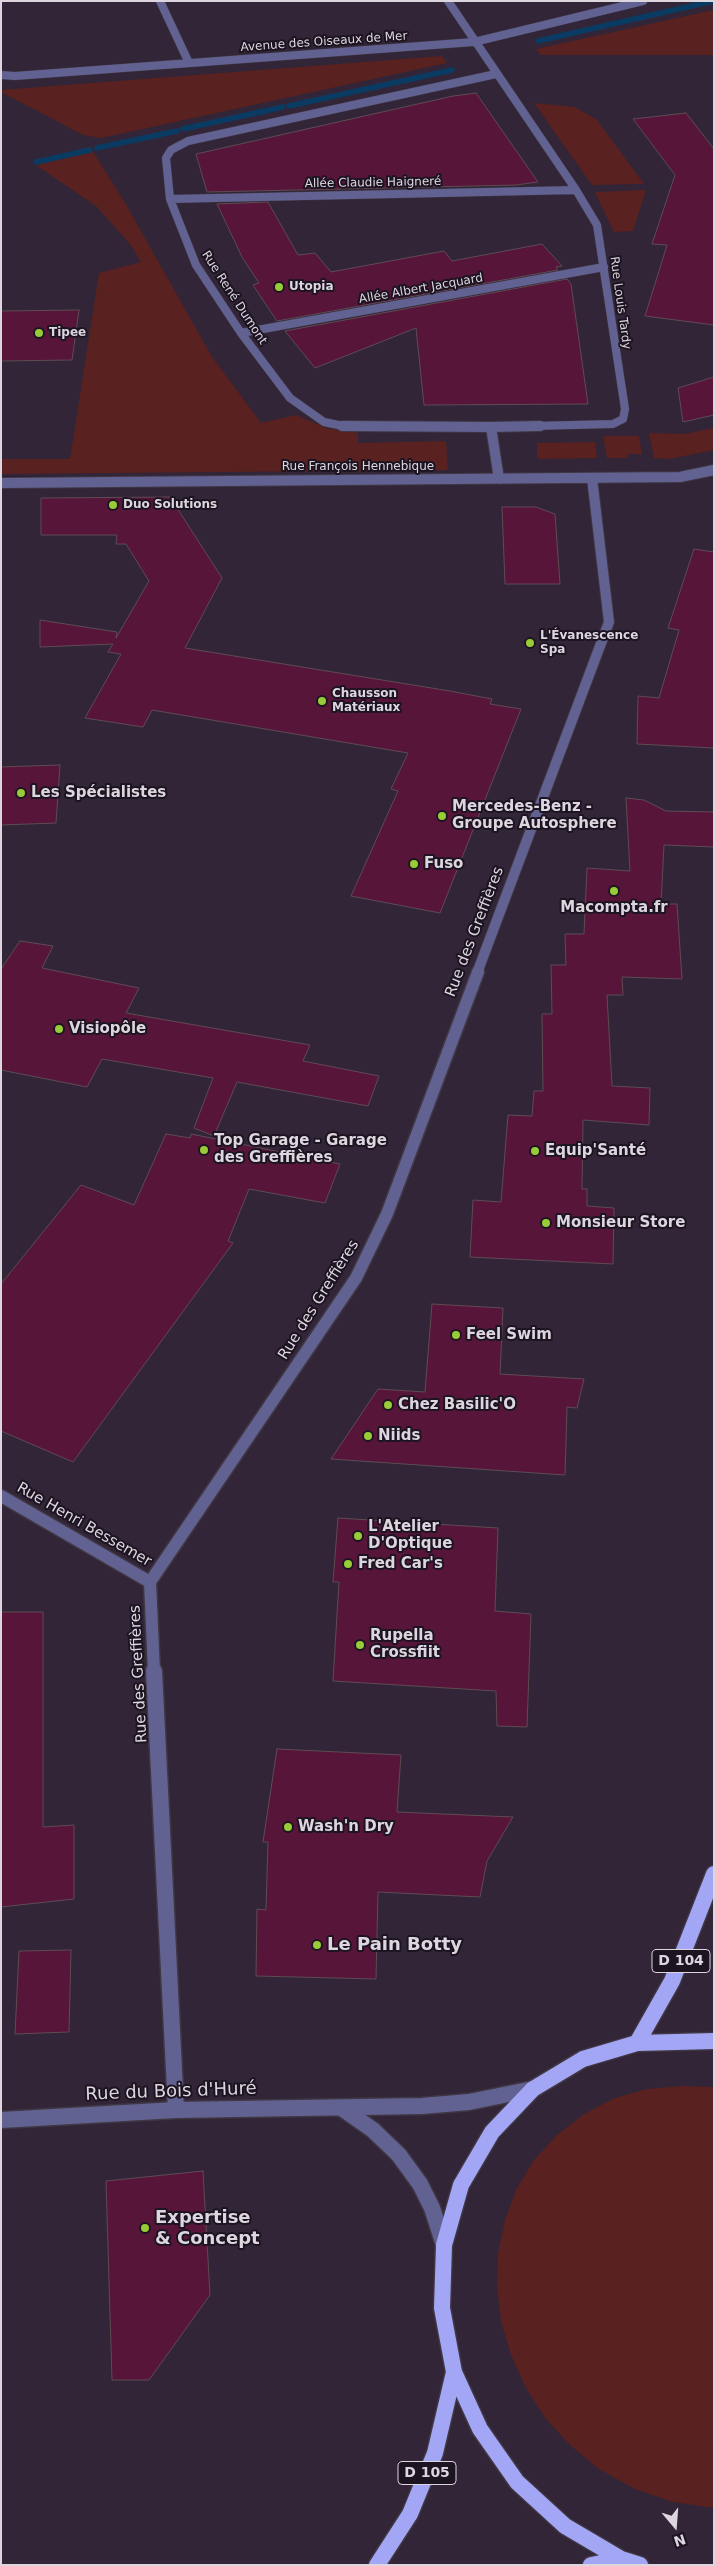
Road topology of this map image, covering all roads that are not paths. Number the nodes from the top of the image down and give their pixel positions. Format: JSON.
{"nodes":[{"id":1,"x":160,"y":1,"type":"edge"},
{"id":2,"x":448,"y":1,"type":"edge"},
{"id":3,"x":643,"y":1,"type":"edge"},
{"id":4,"x":474,"y":42,"type":"junction"},
{"id":5,"x":189,"y":63,"type":"junction"},
{"id":6,"x":496,"y":74,"type":"junction"},
{"id":7,"x":1,"y":75,"type":"edge"},
{"id":8,"x":576,"y":190,"type":"junction"},
{"id":9,"x":170,"y":199,"type":"junction"},
{"id":10,"x":604,"y":267,"type":"junction"},
{"id":11,"x":241,"y":333,"type":"junction"},
{"id":12,"x":491,"y":427,"type":"junction"},
{"id":13,"x":714,"y":470,"type":"edge"},
{"id":14,"x":592,"y":478,"type":"junction"},
{"id":15,"x":499,"y":479,"type":"junction"},
{"id":16,"x":1,"y":483,"type":"edge"},
{"id":17,"x":1,"y":1496,"type":"edge"},
{"id":18,"x":150,"y":1582,"type":"junction"},
{"id":19,"x":714,"y":1874,"type":"edge"},
{"id":20,"x":714,"y":2041,"type":"edge"},
{"id":21,"x":637,"y":2043,"type":"junction"},
{"id":22,"x":534,"y":2089,"type":"junction"},
{"id":23,"x":343,"y":2109,"type":"junction"},
{"id":24,"x":176,"y":2110,"type":"junction"},
{"id":25,"x":1,"y":2120,"type":"edge"},
{"id":26,"x":444,"y":2245,"type":"junction"},
{"id":27,"x":454,"y":2372,"type":"junction"},
{"id":28,"x":621,"y":2559,"type":"junction"},
{"id":29,"x":376,"y":2565,"type":"edge"},
{"id":30,"x":591,"y":2565,"type":"edge"},
{"id":31,"x":640,"y":2565,"type":"edge"}],
"edges":[{"from":1,"to":5,"type":"street"},
{"from":2,"to":4,"type":"street","name":"Rue Louis Tardy"},
{"from":3,"to":4,"type":"street","name":"Avenue des Oiseaux de Mer"},
{"from":4,"to":5,"type":"street","name":"Avenue des Oiseaux de Mer"},
{"from":4,"to":6,"type":"street","name":"Rue Louis Tardy"},
{"from":5,"to":7,"type":"street","name":"Avenue des Oiseaux de Mer"},
{"from":6,"to":8,"type":"street","name":"Rue Louis Tardy"},
{"from":6,"to":9,"type":"street","name":"Rue René Dumont"},
{"from":8,"to":9,"type":"street","name":"Allée Claudie Haigneré"},
{"from":8,"to":10,"type":"street","name":"Rue Louis Tardy"},
{"from":9,"to":11,"type":"street","name":"Rue René Dumont"},
{"from":10,"to":11,"type":"street","name":"Allée Albert Jacquard"},
{"from":10,"to":12,"type":"street","name":"Rue Louis Tardy"},
{"from":11,"to":12,"type":"street","name":"Rue René Dumont"},
{"from":12,"to":15,"type":"street"},
{"from":13,"to":14,"type":"street","name":"Rue François Hennebique"},
{"from":14,"to":15,"type":"street","name":"Rue François Hennebique"},
{"from":14,"to":18,"type":"street","name":"Rue des Greffières"},
{"from":15,"to":16,"type":"street","name":"Rue François Hennebique"},
{"from":17,"to":18,"type":"street","name":"Rue Henri Bessemer"},
{"from":18,"to":24,"type":"street","name":"Rue des Greffières"},
{"from":19,"to":21,"type":"main road","number":"D 104"},
{"from":20,"to":21,"type":"main road"},
{"from":21,"to":22,"type":"main road"},
{"from":22,"to":23,"type":"street","name":"Rue du Bois d'Huré"},
{"from":22,"to":26,"type":"main road"},
{"from":23,"to":24,"type":"street","name":"Rue du Bois d'Huré"},
{"from":23,"to":26,"type":"street"},
{"from":24,"to":25,"type":"street","name":"Rue du Bois d'Huré"},
{"from":26,"to":27,"type":"main road"},
{"from":27,"to":28,"type":"main road"},
{"from":27,"to":29,"type":"main road","number":"D 105"},
{"from":28,"to":30,"type":"main road"},
{"from":28,"to":31,"type":"main road"}]}
